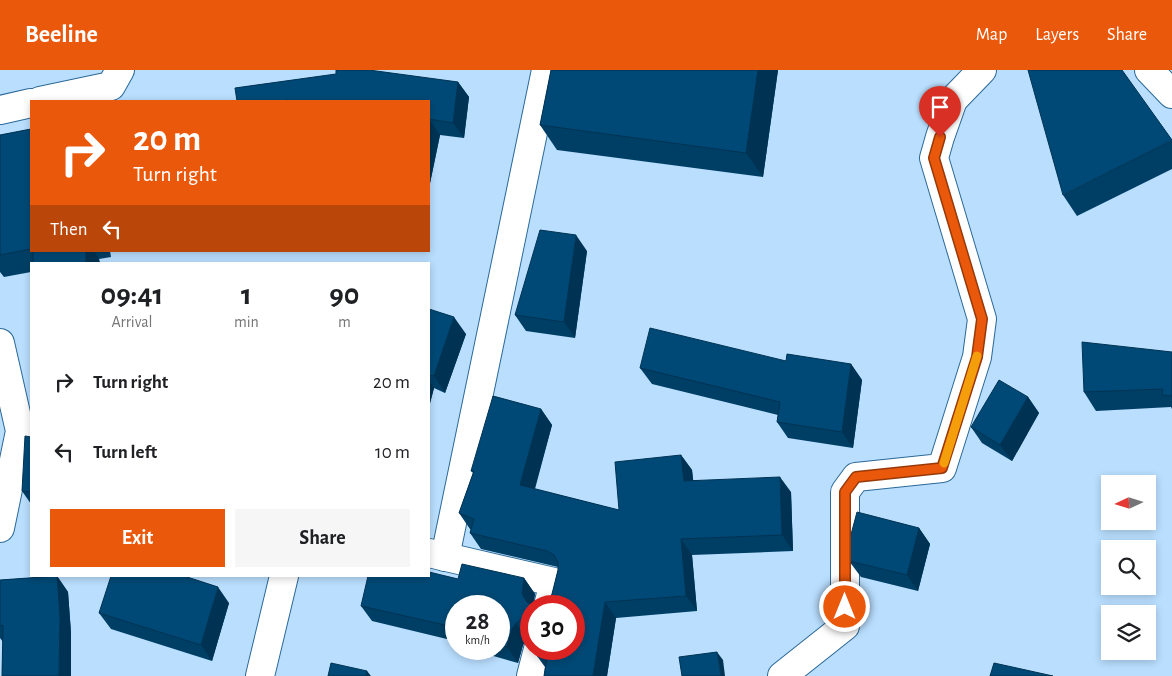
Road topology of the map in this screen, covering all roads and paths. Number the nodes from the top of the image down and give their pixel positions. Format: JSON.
{"nodes":[{"id":1,"x":120,"y":70,"type":"edge"},
{"id":2,"x":546,"y":70,"type":"edge"},
{"id":3,"x":982,"y":70,"type":"edge"},
{"id":4,"x":1150,"y":70,"type":"edge"},
{"id":5,"x":1172,"y":94,"type":"edge"},
{"id":6,"x":45,"y":100,"type":"edge"},
{"id":7,"x":30,"y":103,"type":"edge"},
{"id":8,"x":0,"y":110,"type":"edge"},
{"id":9,"x":0,"y":343,"type":"edge"},
{"id":10,"x":0,"y":528,"type":"edge"},
{"id":11,"x":437,"y":555,"type":"edge"},
{"id":12,"x":284,"y":577,"type":"edge"},
{"id":13,"x":551,"y":595,"type":"edge"},
{"id":14,"x":535,"y":660,"type":"edge"},
{"id":15,"x":260,"y":676,"type":"edge"},
{"id":16,"x":531,"y":676,"type":"edge"},
{"id":17,"x":782,"y":676,"type":"edge"}],
"edges":[{"from":1,"to":6,"type":"street"},
{"from":2,"to":11,"type":"street"},
{"from":3,"to":17,"type":"street"},
{"from":4,"to":5,"type":"street"},
{"from":7,"to":8,"type":"street"},
{"from":9,"to":10,"type":"street"},
{"from":11,"to":13,"type":"street"},
{"from":12,"to":15,"type":"street"},
{"from":14,"to":16,"type":"street"}]}
